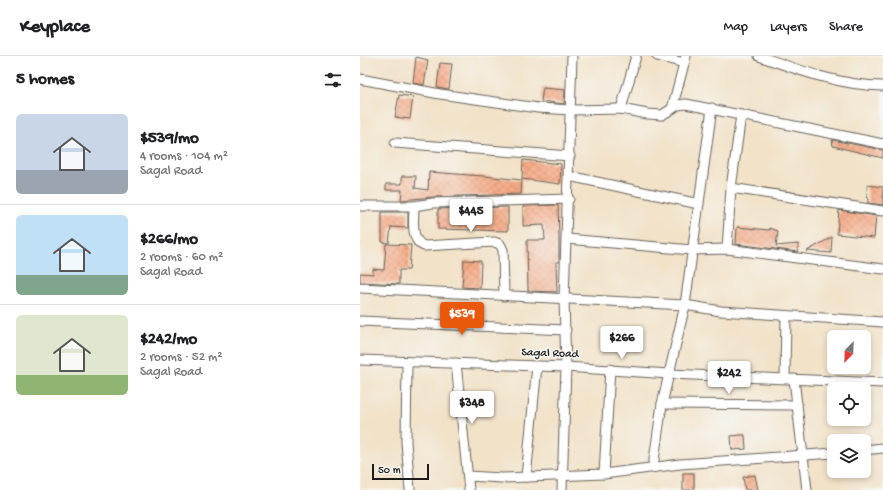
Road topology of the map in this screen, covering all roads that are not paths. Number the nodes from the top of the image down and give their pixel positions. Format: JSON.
{"nodes":[{"id":1,"x":572,"y":56,"type":"edge"},
{"id":2,"x":636,"y":56,"type":"edge"},
{"id":3,"x":657,"y":56,"type":"edge"},
{"id":4,"x":759,"y":56,"type":"edge"},
{"id":5,"x":685,"y":60,"type":"edge"},
{"id":6,"x":360,"y":80,"type":"edge"},
{"id":7,"x":883,"y":86,"type":"edge"},
{"id":8,"x":712,"y":108,"type":"junction"},
{"id":9,"x":621,"y":109,"type":"junction"},
{"id":10,"x":672,"y":109,"type":"junction"},
{"id":11,"x":572,"y":110,"type":"junction"},
{"id":12,"x":741,"y":115,"type":"junction"},
{"id":13,"x":395,"y":143,"type":"dead end"},
{"id":14,"x":883,"y":144,"type":"edge"},
{"id":15,"x":570,"y":156,"type":"junction"},
{"id":16,"x":569,"y":176,"type":"junction"},
{"id":17,"x":731,"y":188,"type":"junction"},
{"id":18,"x":569,"y":199,"type":"junction"},
{"id":19,"x":699,"y":204,"type":"junction"},
{"id":20,"x":360,"y":206,"type":"edge"},
{"id":21,"x":414,"y":206,"type":"junction"},
{"id":22,"x":883,"y":211,"type":"edge"},
{"id":23,"x":567,"y":239,"type":"junction"},
{"id":24,"x":692,"y":250,"type":"junction"},
{"id":25,"x":727,"y":250,"type":"junction"},
{"id":26,"x":883,"y":269,"type":"edge"},
{"id":27,"x":360,"y":288,"type":"edge"},
{"id":28,"x":504,"y":296,"type":"junction"},
{"id":29,"x":564,"y":298,"type":"junction"},
{"id":30,"x":684,"y":305,"type":"junction"},
{"id":31,"x":786,"y":316,"type":"junction"},
{"id":32,"x":360,"y":322,"type":"edge"},
{"id":33,"x":883,"y":322,"type":"edge"},
{"id":34,"x":566,"y":330,"type":"junction"},
{"id":35,"x":360,"y":360,"type":"edge"},
{"id":36,"x":407,"y":363,"type":"junction"},
{"id":37,"x":456,"y":363,"type":"junction"},
{"id":38,"x":537,"y":366,"type":"junction"},
{"id":39,"x":566,"y":367,"type":"junction"},
{"id":40,"x":610,"y":369,"type":"junction"},
{"id":41,"x":669,"y":374,"type":"junction"},
{"id":42,"x":790,"y":378,"type":"junction"},
{"id":43,"x":883,"y":383,"type":"edge"},
{"id":44,"x":662,"y":404,"type":"junction"},
{"id":45,"x":797,"y":405,"type":"junction"},
{"id":46,"x":883,"y":448,"type":"edge"},
{"id":47,"x":871,"y":449,"type":"edge"},
{"id":48,"x":827,"y":454,"type":"edge"},
{"id":49,"x":802,"y":456,"type":"junction"},
{"id":50,"x":653,"y":467,"type":"junction"},
{"id":51,"x":604,"y":474,"type":"junction"},
{"id":52,"x":562,"y":475,"type":"junction"},
{"id":53,"x":468,"y":476,"type":"junction"},
{"id":54,"x":526,"y":477,"type":"junction"},
{"id":55,"x":410,"y":490,"type":"edge"},
{"id":56,"x":469,"y":490,"type":"edge"},
{"id":57,"x":562,"y":490,"type":"edge"},
{"id":58,"x":807,"y":490,"type":"edge"}],
"edges":[{"from":1,"to":11,"type":"street"},
{"from":2,"to":9,"type":"street"},
{"from":3,"to":5,"type":"street"},
{"from":4,"to":7,"type":"street"},
{"from":5,"to":10,"type":"street"},
{"from":6,"to":11,"type":"street"},
{"from":8,"to":10,"type":"street"},
{"from":8,"to":12,"type":"street"},
{"from":8,"to":19,"type":"street"},
{"from":9,"to":10,"type":"street"},
{"from":9,"to":11,"type":"street"},
{"from":11,"to":15,"type":"street"},
{"from":12,"to":14,"type":"street"},
{"from":12,"to":17,"type":"street"},
{"from":13,"to":15,"type":"street"},
{"from":15,"to":16,"type":"street"},
{"from":16,"to":18,"type":"street"},
{"from":16,"to":19,"type":"street"},
{"from":17,"to":22,"type":"street"},
{"from":17,"to":25,"type":"street"},
{"from":18,"to":21,"type":"street"},
{"from":18,"to":23,"type":"street"},
{"from":19,"to":24,"type":"street"},
{"from":20,"to":21,"type":"street"},
{"from":21,"to":28,"type":"street"},
{"from":23,"to":24,"type":"street"},
{"from":23,"to":29,"type":"street"},
{"from":24,"to":25,"type":"street"},
{"from":24,"to":30,"type":"street"},
{"from":25,"to":26,"type":"street"},
{"from":27,"to":28,"type":"street"},
{"from":28,"to":29,"type":"street"},
{"from":29,"to":30,"type":"street"},
{"from":29,"to":34,"type":"street"},
{"from":30,"to":31,"type":"street"},
{"from":30,"to":41,"type":"street"},
{"from":31,"to":33,"type":"street"},
{"from":31,"to":42,"type":"street"},
{"from":32,"to":34,"type":"street"},
{"from":34,"to":39,"type":"street"},
{"from":35,"to":36,"type":"street","name":"Sagal Road"},
{"from":36,"to":37,"type":"street","name":"Sagal Road"},
{"from":36,"to":55,"type":"street"},
{"from":37,"to":38,"type":"street","name":"Sagal Road"},
{"from":37,"to":53,"type":"street"},
{"from":38,"to":39,"type":"street","name":"Sagal Road"},
{"from":38,"to":54,"type":"street"},
{"from":39,"to":40,"type":"street","name":"Sagal Road"},
{"from":39,"to":52,"type":"street"},
{"from":40,"to":41,"type":"street","name":"Sagal Road"},
{"from":40,"to":51,"type":"street"},
{"from":41,"to":42,"type":"street","name":"Sagal Road"},
{"from":41,"to":44,"type":"street"},
{"from":42,"to":43,"type":"street","name":"Sagal Road"},
{"from":42,"to":45,"type":"street"},
{"from":44,"to":45,"type":"street"},
{"from":44,"to":50,"type":"street"},
{"from":45,"to":49,"type":"street"},
{"from":46,"to":47,"type":"street"},
{"from":48,"to":49,"type":"street"},
{"from":49,"to":50,"type":"street"},
{"from":49,"to":58,"type":"street"},
{"from":50,"to":51,"type":"street"},
{"from":51,"to":52,"type":"street"},
{"from":52,"to":54,"type":"street"},
{"from":52,"to":57,"type":"street"},
{"from":53,"to":54,"type":"street"},
{"from":53,"to":56,"type":"street"}]}
